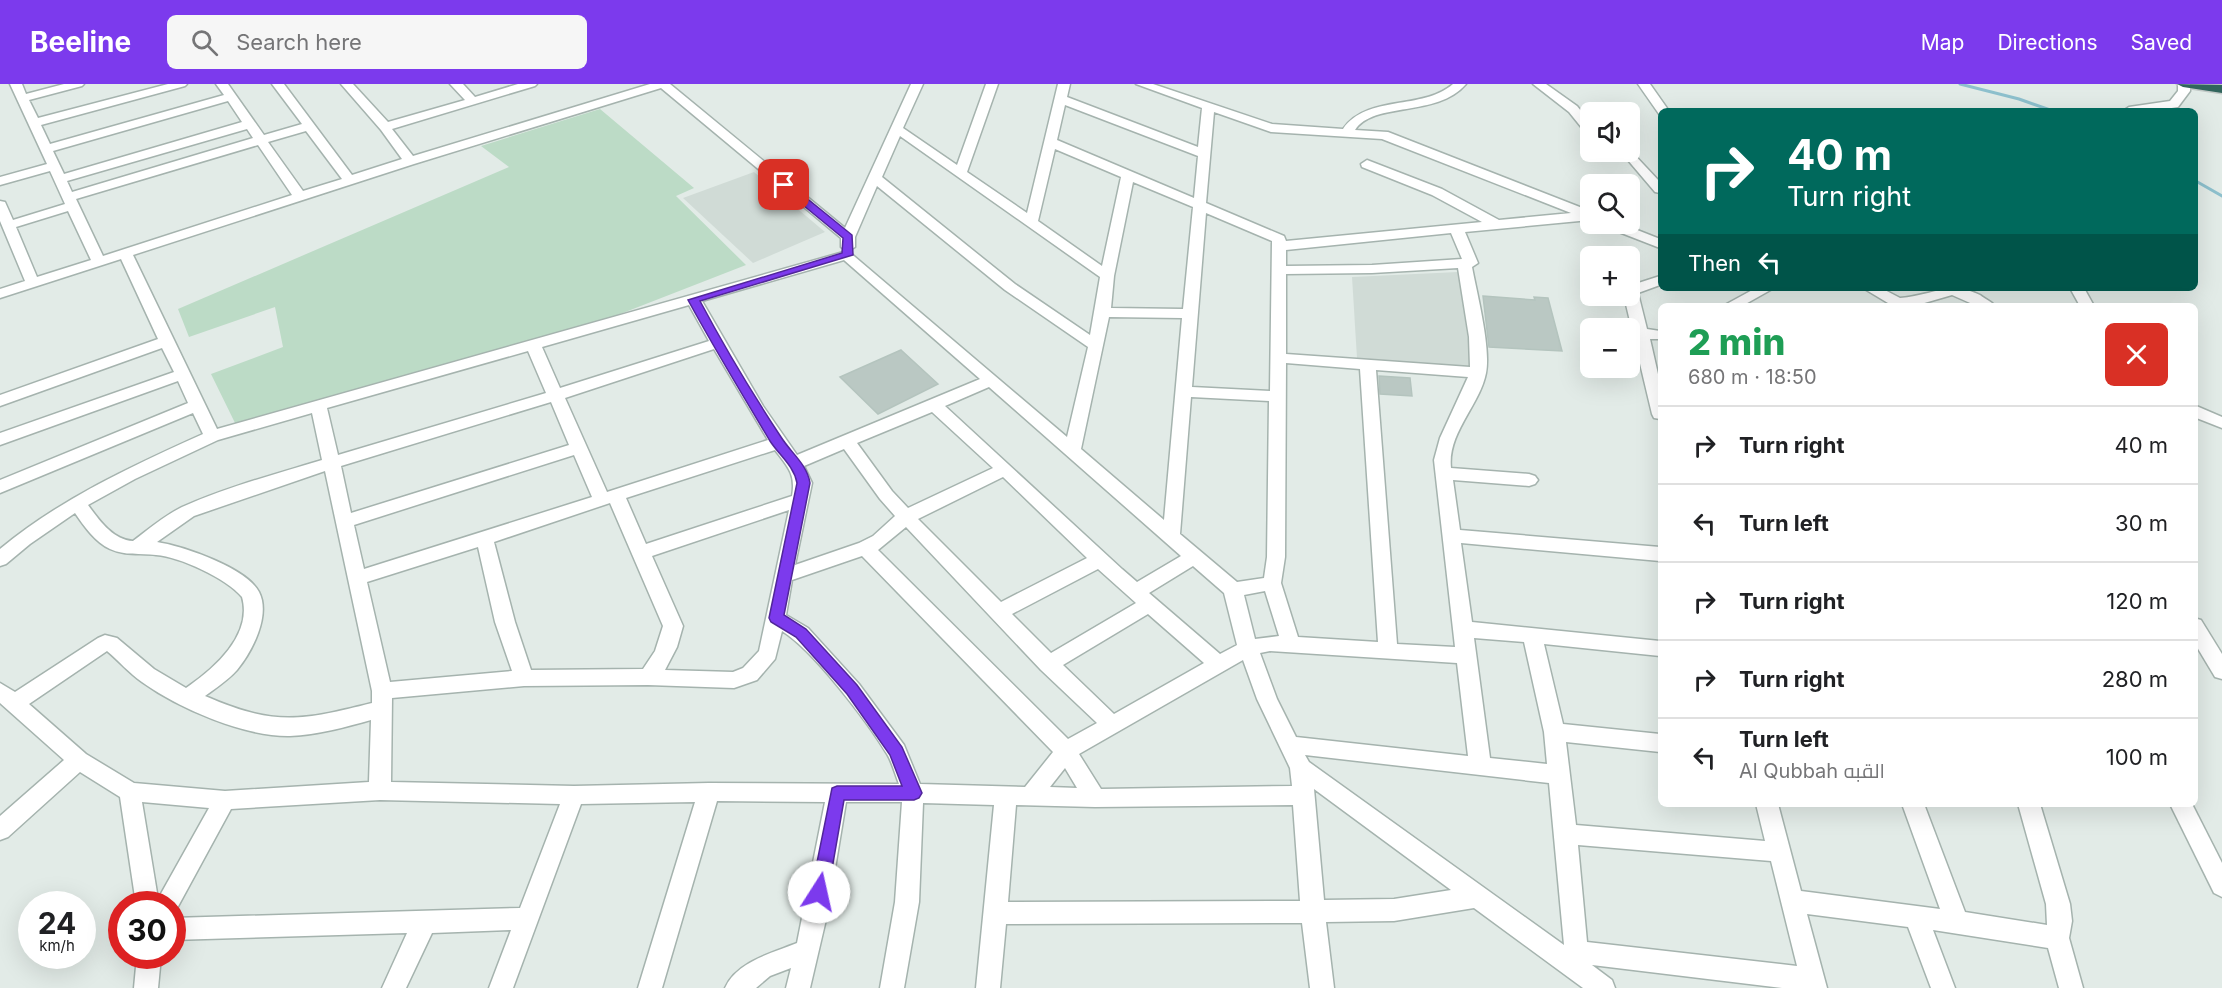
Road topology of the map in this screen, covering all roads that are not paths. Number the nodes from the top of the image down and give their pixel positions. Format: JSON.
{"nodes":[{"id":1,"x":17,"y":84,"type":"edge"},
{"id":2,"x":78,"y":84,"type":"edge"},
{"id":3,"x":181,"y":84,"type":"edge"},
{"id":4,"x":223,"y":84,"type":"edge"},
{"id":5,"x":278,"y":84,"type":"edge"},
{"id":6,"x":347,"y":84,"type":"edge"},
{"id":7,"x":456,"y":84,"type":"edge"},
{"id":8,"x":531,"y":84,"type":"edge"},
{"id":9,"x":662,"y":84,"type":"edge"},
{"id":10,"x":917,"y":84,"type":"edge"},
{"id":11,"x":992,"y":84,"type":"edge"},
{"id":12,"x":1064,"y":84,"type":"edge"},
{"id":13,"x":1142,"y":84,"type":"edge"},
{"id":14,"x":1460,"y":84,"type":"edge"},
{"id":15,"x":1539,"y":84,"type":"edge"},
{"id":16,"x":1644,"y":84,"type":"edge"},
{"id":17,"x":2183,"y":84,"type":"edge"},
{"id":18,"x":2222,"y":89,"type":"edge"},
{"id":19,"x":230,"y":97,"type":"junction"},
{"id":20,"x":23,"y":98,"type":"junction"},
{"id":21,"x":1061,"y":99,"type":"junction"},
{"id":22,"x":472,"y":100,"type":"junction"},
{"id":23,"x":1190,"y":102,"type":"junction"},
{"id":24,"x":1208,"y":108,"type":"junction"},
{"id":25,"x":1661,"y":108,"type":"edge"},
{"id":26,"x":2148,"y":108,"type":"edge"},
{"id":27,"x":1227,"y":114,"type":"junction"},
{"id":28,"x":1580,"y":118,"type":"edge"},
{"id":29,"x":34,"y":123,"type":"junction"},
{"id":30,"x":249,"y":124,"type":"junction"},
{"id":31,"x":1206,"y":124,"type":"junction"},
{"id":32,"x":309,"y":126,"type":"junction"},
{"id":33,"x":386,"y":127,"type":"junction"},
{"id":34,"x":896,"y":128,"type":"junction"},
{"id":35,"x":1348,"y":131,"type":"junction"},
{"id":36,"x":260,"y":140,"type":"junction"},
{"id":37,"x":1050,"y":142,"type":"junction"},
{"id":38,"x":46,"y":149,"type":"junction"},
{"id":39,"x":1204,"y":154,"type":"junction"},
{"id":40,"x":410,"y":161,"type":"junction"},
{"id":41,"x":1636,"y":162,"type":"edge"},
{"id":42,"x":1367,"y":164,"type":"dead end"},
{"id":43,"x":54,"y":166,"type":"junction"},
{"id":44,"x":960,"y":172,"type":"junction"},
{"id":45,"x":1128,"y":175,"type":"junction"},
{"id":46,"x":60,"y":178,"type":"junction"},
{"id":47,"x":875,"y":178,"type":"junction"},
{"id":48,"x":0,"y":181,"type":"edge"},
{"id":49,"x":350,"y":181,"type":"junction"},
{"id":50,"x":1658,"y":186,"type":"edge"},
{"id":51,"x":300,"y":197,"type":"junction"},
{"id":52,"x":70,"y":201,"type":"junction"},
{"id":53,"x":0,"y":205,"type":"edge"},
{"id":54,"x":1200,"y":205,"type":"junction"},
{"id":55,"x":1580,"y":212,"type":"edge"},
{"id":56,"x":1580,"y":217,"type":"edge"},
{"id":57,"x":1031,"y":223,"type":"junction"},
{"id":58,"x":1495,"y":224,"type":"junction"},
{"id":59,"x":9,"y":225,"type":"junction"},
{"id":60,"x":1455,"y":228,"type":"junction"},
{"id":61,"x":1639,"y":234,"type":"edge"},
{"id":62,"x":1658,"y":241,"type":"edge"},
{"id":63,"x":16,"y":244,"type":"junction"},
{"id":64,"x":848,"y":246,"type":"junction"},
{"id":65,"x":1280,"y":246,"type":"junction"},
{"id":66,"x":0,"y":249,"type":"edge"},
{"id":67,"x":126,"y":255,"type":"junction"},
{"id":68,"x":99,"y":263,"type":"junction"},
{"id":69,"x":1464,"y":263,"type":"junction"},
{"id":70,"x":1279,"y":270,"type":"junction"},
{"id":71,"x":1107,"y":276,"type":"junction"},
{"id":72,"x":1658,"y":281,"type":"edge"},
{"id":73,"x":33,"y":284,"type":"junction"},
{"id":74,"x":1876,"y":291,"type":"edge"},
{"id":75,"x":1949,"y":291,"type":"edge"},
{"id":76,"x":1956,"y":291,"type":"edge"},
{"id":77,"x":1745,"y":292,"type":"edge"},
{"id":78,"x":0,"y":294,"type":"edge"},
{"id":79,"x":694,"y":300,"type":"junction"},
{"id":80,"x":1733,"y":303,"type":"edge"},
{"id":81,"x":1764,"y":303,"type":"edge"},
{"id":82,"x":1898,"y":303,"type":"edge"},
{"id":83,"x":1898,"y":303,"type":"edge"},
{"id":84,"x":1982,"y":303,"type":"edge"},
{"id":85,"x":1103,"y":312,"type":"junction"},
{"id":86,"x":1189,"y":314,"type":"junction"},
{"id":87,"x":1636,"y":318,"type":"edge"},
{"id":88,"x":1640,"y":333,"type":"edge"},
{"id":89,"x":1658,"y":335,"type":"edge"},
{"id":90,"x":1640,"y":336,"type":"edge"},
{"id":91,"x":167,"y":341,"type":"junction"},
{"id":92,"x":717,"y":343,"type":"junction"},
{"id":93,"x":533,"y":345,"type":"junction"},
{"id":94,"x":1095,"y":345,"type":"junction"},
{"id":95,"x":1279,"y":358,"type":"junction"},
{"id":96,"x":1368,"y":365,"type":"junction"},
{"id":97,"x":1478,"y":373,"type":"junction"},
{"id":98,"x":182,"y":374,"type":"junction"},
{"id":99,"x":990,"y":381,"type":"junction"},
{"id":100,"x":1657,"y":388,"type":"edge"},
{"id":101,"x":1184,"y":392,"type":"junction"},
{"id":102,"x":556,"y":395,"type":"junction"},
{"id":103,"x":1277,"y":396,"type":"junction"},
{"id":104,"x":0,"y":401,"type":"edge"},
{"id":105,"x":198,"y":405,"type":"junction"},
{"id":106,"x":934,"y":405,"type":"junction"},
{"id":107,"x":319,"y":407,"type":"junction"},
{"id":108,"x":2198,"y":412,"type":"edge"},
{"id":109,"x":2222,"y":423,"type":"edge"},
{"id":110,"x":212,"y":436,"type":"junction"},
{"id":111,"x":0,"y":439,"type":"edge"},
{"id":112,"x":847,"y":441,"type":"junction"},
{"id":113,"x":778,"y":443,"type":"junction"},
{"id":114,"x":578,"y":448,"type":"junction"},
{"id":115,"x":1072,"y":452,"type":"junction"},
{"id":116,"x":331,"y":462,"type":"junction"},
{"id":117,"x":795,"y":463,"type":"junction"},
{"id":118,"x":1005,"y":469,"type":"junction"},
{"id":119,"x":1443,"y":472,"type":"junction"},
{"id":120,"x":1529,"y":480,"type":"dead end"},
{"id":121,"x":0,"y":487,"type":"edge"},
{"id":122,"x":608,"y":496,"type":"junction"},
{"id":123,"x":800,"y":500,"type":"junction"},
{"id":124,"x":77,"y":504,"type":"junction"},
{"id":125,"x":906,"y":517,"type":"junction"},
{"id":126,"x":346,"y":521,"type":"junction"},
{"id":127,"x":1171,"y":536,"type":"junction"},
{"id":128,"x":1450,"y":536,"type":"junction"},
{"id":129,"x":485,"y":540,"type":"junction"},
{"id":130,"x":137,"y":548,"type":"junction"},
{"id":131,"x":866,"y":548,"type":"junction"},
{"id":132,"x":4,"y":553,"type":"edge"},
{"id":133,"x":641,"y":553,"type":"junction"},
{"id":134,"x":1658,"y":554,"type":"edge"},
{"id":135,"x":1195,"y":556,"type":"junction"},
{"id":136,"x":1100,"y":560,"type":"junction"},
{"id":137,"x":784,"y":576,"type":"junction"},
{"id":138,"x":358,"y":578,"type":"junction"},
{"id":139,"x":1272,"y":584,"type":"junction"},
{"id":140,"x":1233,"y":590,"type":"junction"},
{"id":141,"x":1143,"y":598,"type":"junction"},
{"id":142,"x":999,"y":612,"type":"junction"},
{"id":143,"x":776,"y":618,"type":"junction"},
{"id":144,"x":1463,"y":629,"type":"junction"},
{"id":145,"x":2198,"y":632,"type":"edge"},
{"id":146,"x":1533,"y":635,"type":"junction"},
{"id":147,"x":1291,"y":644,"type":"junction"},
{"id":148,"x":1248,"y":648,"type":"junction"},
{"id":149,"x":1658,"y":648,"type":"edge"},
{"id":150,"x":1388,"y":650,"type":"junction"},
{"id":151,"x":1468,"y":656,"type":"junction"},
{"id":152,"x":1048,"y":664,"type":"junction"},
{"id":153,"x":1219,"y":665,"type":"junction"},
{"id":154,"x":2222,"y":671,"type":"edge"},
{"id":155,"x":648,"y":676,"type":"junction"},
{"id":156,"x":524,"y":678,"type":"junction"},
{"id":157,"x":7,"y":697,"type":"edge"},
{"id":158,"x":188,"y":697,"type":"junction"},
{"id":159,"x":382,"y":700,"type":"junction"},
{"id":160,"x":1113,"y":726,"type":"junction"},
{"id":161,"x":1554,"y":732,"type":"junction"},
{"id":162,"x":1658,"y":743,"type":"edge"},
{"id":163,"x":1292,"y":745,"type":"junction"},
{"id":164,"x":1066,"y":751,"type":"junction"},
{"id":165,"x":79,"y":760,"type":"junction"},
{"id":166,"x":1480,"y":766,"type":"junction"},
{"id":167,"x":1301,"y":768,"type":"junction"},
{"id":168,"x":1560,"y":776,"type":"junction"},
{"id":169,"x":380,"y":791,"type":"junction"},
{"id":170,"x":130,"y":792,"type":"junction"},
{"id":171,"x":709,"y":792,"type":"junction"},
{"id":172,"x":837,"y":793,"type":"junction"},
{"id":173,"x":914,"y":793,"type":"junction"},
{"id":174,"x":574,"y":795,"type":"junction"},
{"id":175,"x":1304,"y":795,"type":"junction"},
{"id":176,"x":1006,"y":796,"type":"junction"},
{"id":177,"x":1031,"y":796,"type":"junction"},
{"id":178,"x":1095,"y":798,"type":"junction"},
{"id":179,"x":225,"y":800,"type":"junction"},
{"id":180,"x":1768,"y":807,"type":"edge"},
{"id":181,"x":1914,"y":807,"type":"edge"},
{"id":182,"x":2030,"y":807,"type":"edge"},
{"id":183,"x":2182,"y":807,"type":"edge"},
{"id":184,"x":0,"y":830,"type":"edge"},
{"id":185,"x":1566,"y":834,"type":"junction"},
{"id":186,"x":1780,"y":852,"type":"junction"},
{"id":187,"x":2222,"y":886,"type":"edge"},
{"id":188,"x":145,"y":891,"type":"edge"},
{"id":189,"x":173,"y":891,"type":"edge"},
{"id":190,"x":1476,"y":897,"type":"junction"},
{"id":191,"x":1793,"y":902,"type":"junction"},
{"id":192,"x":995,"y":913,"type":"junction"},
{"id":193,"x":1313,"y":913,"type":"junction"},
{"id":194,"x":1916,"y":917,"type":"junction"},
{"id":195,"x":528,"y":919,"type":"junction"},
{"id":196,"x":1958,"y":922,"type":"junction"},
{"id":197,"x":424,"y":924,"type":"junction"},
{"id":198,"x":186,"y":929,"type":"edge"},
{"id":199,"x":2057,"y":939,"type":"junction"},
{"id":200,"x":806,"y":951,"type":"junction"},
{"id":201,"x":1576,"y":960,"type":"junction"},
{"id":202,"x":147,"y":969,"type":"edge"},
{"id":203,"x":1814,"y":984,"type":"edge"},
{"id":204,"x":146,"y":988,"type":"edge"},
{"id":205,"x":394,"y":988,"type":"edge"},
{"id":206,"x":501,"y":988,"type":"edge"},
{"id":207,"x":650,"y":988,"type":"edge"},
{"id":208,"x":737,"y":988,"type":"edge"},
{"id":209,"x":798,"y":988,"type":"edge"},
{"id":210,"x":892,"y":988,"type":"edge"},
{"id":211,"x":988,"y":988,"type":"edge"},
{"id":212,"x":1322,"y":988,"type":"edge"},
{"id":213,"x":1602,"y":988,"type":"edge"},
{"id":214,"x":1943,"y":988,"type":"edge"},
{"id":215,"x":2071,"y":988,"type":"edge"}],
"edges":[{"from":1,"to":20,"type":"street"},
{"from":2,"to":20,"type":"street"},
{"from":3,"to":29,"type":"street"},
{"from":4,"to":19,"type":"street"},
{"from":5,"to":32,"type":"street"},
{"from":6,"to":33,"type":"street"},
{"from":7,"to":22,"type":"street"},
{"from":8,"to":22,"type":"street"},
{"from":9,"to":40,"type":"street"},
{"from":9,"to":64,"type":"street"},
{"from":10,"to":34,"type":"street"},
{"from":11,"to":44,"type":"street"},
{"from":12,"to":21,"type":"street"},
{"from":13,"to":23,"type":"street"},
{"from":14,"to":35,"type":"street"},
{"from":15,"to":28,"type":"street"},
{"from":16,"to":25,"type":"street"},
{"from":17,"to":18,"type":"highway"},
{"from":17,"to":26,"type":"street"},
{"from":19,"to":30,"type":"street"},
{"from":19,"to":38,"type":"street"},
{"from":20,"to":29,"type":"street"},
{"from":21,"to":37,"type":"street"},
{"from":21,"to":39,"type":"street"},
{"from":22,"to":33,"type":"street"},
{"from":23,"to":24,"type":"street"},
{"from":23,"to":31,"type":"street"},
{"from":24,"to":27,"type":"street"},
{"from":24,"to":31,"type":"street"},
{"from":27,"to":31,"type":"street"},
{"from":27,"to":35,"type":"street"},
{"from":29,"to":38,"type":"street"},
{"from":30,"to":36,"type":"street"},
{"from":30,"to":46,"type":"street"},
{"from":31,"to":39,"type":"street"},
{"from":32,"to":36,"type":"street"},
{"from":32,"to":49,"type":"street"},
{"from":33,"to":40,"type":"street"},
{"from":34,"to":44,"type":"street"},
{"from":34,"to":47,"type":"street"},
{"from":35,"to":55,"type":"street"},
{"from":36,"to":51,"type":"street"},
{"from":36,"to":52,"type":"street"},
{"from":37,"to":45,"type":"street"},
{"from":37,"to":57,"type":"street"},
{"from":38,"to":43,"type":"street"},
{"from":39,"to":54,"type":"street"},
{"from":40,"to":49,"type":"street"},
{"from":41,"to":50,"type":"street"},
{"from":42,"to":58,"type":"street"},
{"from":43,"to":46,"type":"street"},
{"from":43,"to":48,"type":"street"},
{"from":44,"to":57,"type":"street"},
{"from":45,"to":54,"type":"street"},
{"from":45,"to":71,"type":"street"},
{"from":46,"to":52,"type":"street"},
{"from":47,"to":64,"type":"street"},
{"from":47,"to":94,"type":"street"},
{"from":49,"to":51,"type":"street"},
{"from":51,"to":67,"type":"street"},
{"from":52,"to":59,"type":"street"},
{"from":52,"to":68,"type":"street"},
{"from":53,"to":59,"type":"street"},
{"from":54,"to":65,"type":"street"},
{"from":54,"to":86,"type":"street"},
{"from":56,"to":58,"type":"street"},
{"from":57,"to":71,"type":"street"},
{"from":58,"to":60,"type":"street"},
{"from":59,"to":63,"type":"street"},
{"from":60,"to":65,"type":"street"},
{"from":60,"to":69,"type":"street"},
{"from":61,"to":62,"type":"street"},
{"from":63,"to":66,"type":"street"},
{"from":63,"to":73,"type":"street"},
{"from":64,"to":79,"type":"street"},
{"from":64,"to":99,"type":"street"},
{"from":65,"to":70,"type":"street"},
{"from":67,"to":68,"type":"street"},
{"from":67,"to":91,"type":"street"},
{"from":68,"to":73,"type":"street"},
{"from":69,"to":70,"type":"street"},
{"from":69,"to":97,"type":"street"},
{"from":70,"to":95,"type":"street"},
{"from":71,"to":85,"type":"street"},
{"from":72,"to":87,"type":"street"},
{"from":73,"to":78,"type":"street"},
{"from":74,"to":82,"type":"street"},
{"from":75,"to":83,"type":"street"},
{"from":76,"to":84,"type":"street"},
{"from":77,"to":80,"type":"street"},
{"from":77,"to":81,"type":"street"},
{"from":79,"to":92,"type":"street"},
{"from":79,"to":93,"type":"street"},
{"from":85,"to":86,"type":"street"},
{"from":85,"to":94,"type":"street"},
{"from":86,"to":101,"type":"street"},
{"from":88,"to":89,"type":"street"},
{"from":90,"to":100,"type":"street"},
{"from":91,"to":98,"type":"street"},
{"from":91,"to":104,"type":"street"},
{"from":92,"to":102,"type":"street"},
{"from":92,"to":113,"type":"street"},
{"from":93,"to":102,"type":"street"},
{"from":93,"to":107,"type":"street"},
{"from":94,"to":115,"type":"street"},
{"from":95,"to":96,"type":"street"},
{"from":95,"to":103,"type":"street"},
{"from":96,"to":97,"type":"street"},
{"from":96,"to":150,"type":"street"},
{"from":97,"to":119,"type":"street"},
{"from":98,"to":105,"type":"street"},
{"from":98,"to":111,"type":"street"},
{"from":99,"to":106,"type":"street"},
{"from":99,"to":115,"type":"street"},
{"from":101,"to":103,"type":"street"},
{"from":101,"to":127,"type":"street"},
{"from":102,"to":114,"type":"street"},
{"from":102,"to":116,"type":"street"},
{"from":103,"to":139,"type":"street"},
{"from":105,"to":110,"type":"street"},
{"from":105,"to":121,"type":"street"},
{"from":106,"to":112,"type":"street"},
{"from":106,"to":118,"type":"street"},
{"from":107,"to":110,"type":"street"},
{"from":107,"to":116,"type":"street"},
{"from":108,"to":109,"type":"street"},
{"from":110,"to":124,"type":"street"},
{"from":112,"to":117,"type":"street"},
{"from":112,"to":125,"type":"street"},
{"from":113,"to":117,"type":"street"},
{"from":113,"to":122,"type":"street"},
{"from":114,"to":122,"type":"street"},
{"from":114,"to":126,"type":"street"},
{"from":115,"to":127,"type":"street"},
{"from":116,"to":126,"type":"street"},
{"from":116,"to":130,"type":"street"},
{"from":117,"to":123,"type":"street"},
{"from":118,"to":125,"type":"street"},
{"from":118,"to":136,"type":"street"},
{"from":119,"to":120,"type":"street"},
{"from":119,"to":128,"type":"street"},
{"from":122,"to":129,"type":"street"},
{"from":122,"to":133,"type":"street"},
{"from":123,"to":133,"type":"street"},
{"from":123,"to":137,"type":"street"},
{"from":124,"to":130,"type":"street"},
{"from":124,"to":132,"type":"street"},
{"from":125,"to":131,"type":"street"},
{"from":125,"to":142,"type":"street"},
{"from":126,"to":138,"type":"street"},
{"from":127,"to":135,"type":"street"},
{"from":128,"to":134,"type":"street"},
{"from":128,"to":144,"type":"street"},
{"from":129,"to":138,"type":"street"},
{"from":129,"to":156,"type":"street"},
{"from":130,"to":158,"type":"street"},
{"from":131,"to":137,"type":"street"},
{"from":131,"to":164,"type":"street"},
{"from":133,"to":155,"type":"street"},
{"from":135,"to":140,"type":"street"},
{"from":135,"to":141,"type":"street"},
{"from":136,"to":141,"type":"street"},
{"from":136,"to":142,"type":"street"},
{"from":137,"to":143,"type":"street"},
{"from":138,"to":159,"type":"street"},
{"from":139,"to":140,"type":"street"},
{"from":139,"to":147,"type":"street"},
{"from":140,"to":148,"type":"street"},
{"from":141,"to":152,"type":"street"},
{"from":141,"to":153,"type":"street"},
{"from":142,"to":152,"type":"street"},
{"from":143,"to":155,"type":"street"},
{"from":143,"to":173,"type":"street"},
{"from":144,"to":146,"type":"street"},
{"from":144,"to":151,"type":"street"},
{"from":145,"to":154,"type":"street"},
{"from":146,"to":149,"type":"street"},
{"from":146,"to":161,"type":"street"},
{"from":147,"to":148,"type":"street"},
{"from":147,"to":150,"type":"street"},
{"from":148,"to":153,"type":"street"},
{"from":148,"to":163,"type":"street"},
{"from":150,"to":151,"type":"street"},
{"from":151,"to":166,"type":"street"},
{"from":152,"to":160,"type":"street"},
{"from":153,"to":160,"type":"street"},
{"from":155,"to":156,"type":"street"},
{"from":156,"to":159,"type":"street"},
{"from":157,"to":158,"type":"street"},
{"from":157,"to":165,"type":"street"},
{"from":158,"to":159,"type":"street"},
{"from":159,"to":169,"type":"street"},
{"from":160,"to":164,"type":"street"},
{"from":161,"to":162,"type":"street"},
{"from":161,"to":168,"type":"street"},
{"from":163,"to":166,"type":"street"},
{"from":163,"to":167,"type":"street"},
{"from":164,"to":177,"type":"street"},
{"from":164,"to":178,"type":"street"},
{"from":165,"to":170,"type":"street"},
{"from":165,"to":184,"type":"street"},
{"from":166,"to":168,"type":"street"},
{"from":167,"to":175,"type":"street"},
{"from":167,"to":190,"type":"street"},
{"from":168,"to":185,"type":"street"},
{"from":169,"to":174,"type":"street"},
{"from":169,"to":179,"type":"street"},
{"from":170,"to":179,"type":"street"},
{"from":170,"to":188,"type":"street"},
{"from":171,"to":172,"type":"street"},
{"from":171,"to":174,"type":"street"},
{"from":171,"to":207,"type":"street"},
{"from":172,"to":173,"type":"street"},
{"from":172,"to":200,"type":"street"},
{"from":173,"to":176,"type":"street"},
{"from":173,"to":210,"type":"street"},
{"from":174,"to":195,"type":"street"},
{"from":175,"to":178,"type":"street"},
{"from":175,"to":193,"type":"street"},
{"from":176,"to":177,"type":"street"},
{"from":176,"to":192,"type":"street"},
{"from":177,"to":178,"type":"street"},
{"from":179,"to":189,"type":"street"},
{"from":180,"to":186,"type":"street"},
{"from":181,"to":196,"type":"street"},
{"from":182,"to":199,"type":"street"},
{"from":183,"to":187,"type":"street"},
{"from":185,"to":186,"type":"street"},
{"from":185,"to":201,"type":"street"},
{"from":186,"to":191,"type":"street"},
{"from":190,"to":193,"type":"street"},
{"from":190,"to":201,"type":"street"},
{"from":191,"to":194,"type":"street"},
{"from":191,"to":203,"type":"street"},
{"from":192,"to":193,"type":"street"},
{"from":192,"to":211,"type":"street"},
{"from":193,"to":212,"type":"street"},
{"from":194,"to":196,"type":"street"},
{"from":194,"to":214,"type":"street"},
{"from":195,"to":197,"type":"street"},
{"from":195,"to":206,"type":"street"},
{"from":196,"to":199,"type":"street"},
{"from":197,"to":198,"type":"street"},
{"from":197,"to":205,"type":"street"},
{"from":199,"to":215,"type":"street"},
{"from":200,"to":208,"type":"street"},
{"from":200,"to":209,"type":"street"},
{"from":201,"to":203,"type":"street"},
{"from":201,"to":213,"type":"street"},
{"from":202,"to":204,"type":"street"}]}
